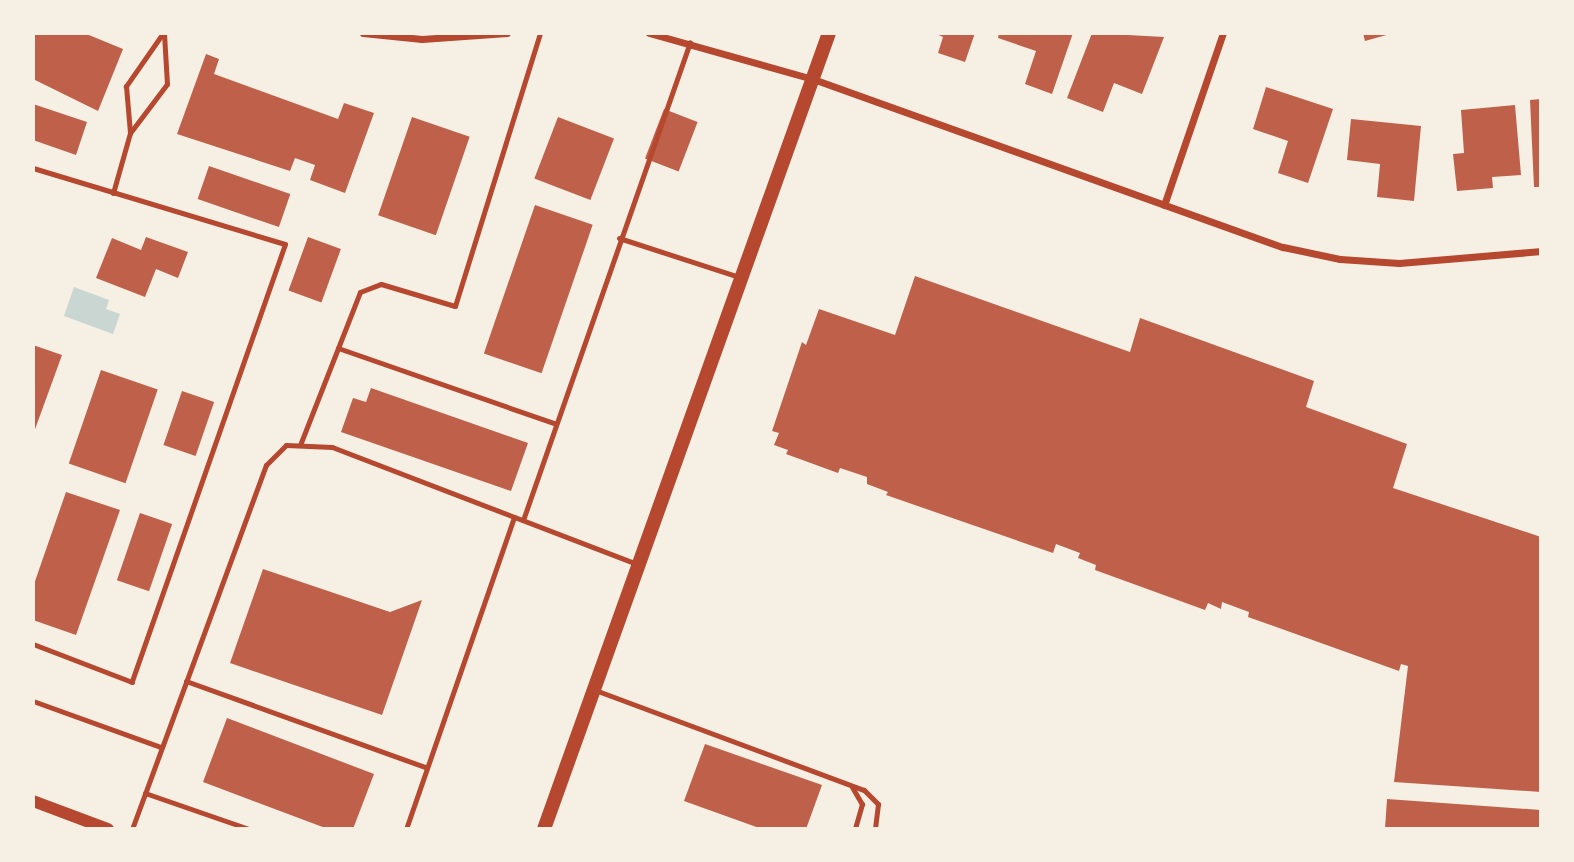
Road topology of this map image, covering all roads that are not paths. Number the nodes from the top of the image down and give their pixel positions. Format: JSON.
{"nodes":[{"id":1,"x":164,"y":33,"type":"edge"},
{"id":2,"x":363,"y":33,"type":"edge"},
{"id":3,"x":507,"y":33,"type":"edge"},
{"id":4,"x":540,"y":33,"type":"edge"},
{"id":5,"x":649,"y":33,"type":"edge"},
{"id":6,"x":829,"y":33,"type":"edge"},
{"id":7,"x":1223,"y":33,"type":"edge"},
{"id":8,"x":690,"y":42,"type":"junction"},
{"id":9,"x":813,"y":79,"type":"junction"},
{"id":10,"x":130,"y":134,"type":"junction"},
{"id":11,"x":33,"y":168,"type":"edge"},
{"id":12,"x":113,"y":193,"type":"junction"},
{"id":13,"x":1164,"y":205,"type":"junction"},
{"id":14,"x":619,"y":238,"type":"junction"},
{"id":15,"x":1541,"y":251,"type":"edge"},
{"id":16,"x":742,"y":278,"type":"junction"},
{"id":17,"x":338,"y":348,"type":"junction"},
{"id":18,"x":556,"y":424,"type":"junction"},
{"id":19,"x":300,"y":445,"type":"junction"},
{"id":20,"x":513,"y":517,"type":"junction"},
{"id":21,"x":523,"y":520,"type":"junction"},
{"id":22,"x":639,"y":565,"type":"junction"},
{"id":23,"x":33,"y":644,"type":"edge"},
{"id":24,"x":186,"y":681,"type":"junction"},
{"id":25,"x":594,"y":689,"type":"junction"},
{"id":26,"x":33,"y":701,"type":"edge"},
{"id":27,"x":161,"y":747,"type":"junction"},
{"id":28,"x":427,"y":768,"type":"junction"},
{"id":29,"x":851,"y":785,"type":"junction"},
{"id":30,"x":145,"y":793,"type":"junction"},
{"id":31,"x":33,"y":802,"type":"edge"},
{"id":32,"x":108,"y":829,"type":"edge"},
{"id":33,"x":132,"y":829,"type":"edge"},
{"id":34,"x":249,"y":829,"type":"edge"},
{"id":35,"x":406,"y":829,"type":"edge"},
{"id":36,"x":544,"y":829,"type":"edge"},
{"id":37,"x":856,"y":829,"type":"edge"},
{"id":38,"x":875,"y":829,"type":"edge"}],
"edges":[{"from":1,"to":10,"type":"lane"},
{"from":1,"to":10,"type":"lane"},
{"from":2,"to":3,"type":"street"},
{"from":4,"to":17,"type":"lane"},
{"from":5,"to":8,"type":"street"},
{"from":6,"to":9,"type":"main road"},
{"from":7,"to":13,"type":"street"},
{"from":8,"to":9,"type":"street"},
{"from":8,"to":14,"type":"lane"},
{"from":9,"to":13,"type":"street"},
{"from":9,"to":16,"type":"main road"},
{"from":10,"to":12,"type":"lane"},
{"from":11,"to":12,"type":"lane"},
{"from":12,"to":23,"type":"lane"},
{"from":13,"to":15,"type":"street"},
{"from":14,"to":16,"type":"lane"},
{"from":14,"to":18,"type":"lane"},
{"from":16,"to":22,"type":"main road"},
{"from":17,"to":18,"type":"lane"},
{"from":17,"to":19,"type":"lane"},
{"from":18,"to":21,"type":"lane"},
{"from":19,"to":20,"type":"lane"},
{"from":19,"to":24,"type":"lane"},
{"from":20,"to":21,"type":"lane"},
{"from":20,"to":28,"type":"lane"},
{"from":21,"to":22,"type":"lane"},
{"from":22,"to":25,"type":"main road"},
{"from":24,"to":27,"type":"lane"},
{"from":24,"to":28,"type":"lane"},
{"from":25,"to":29,"type":"lane"},
{"from":25,"to":36,"type":"main road"},
{"from":26,"to":27,"type":"lane"},
{"from":27,"to":30,"type":"lane"},
{"from":28,"to":35,"type":"lane"},
{"from":29,"to":37,"type":"lane"},
{"from":29,"to":38,"type":"lane"},
{"from":30,"to":33,"type":"lane"},
{"from":30,"to":34,"type":"lane"},
{"from":31,"to":32,"type":"street"}]}
